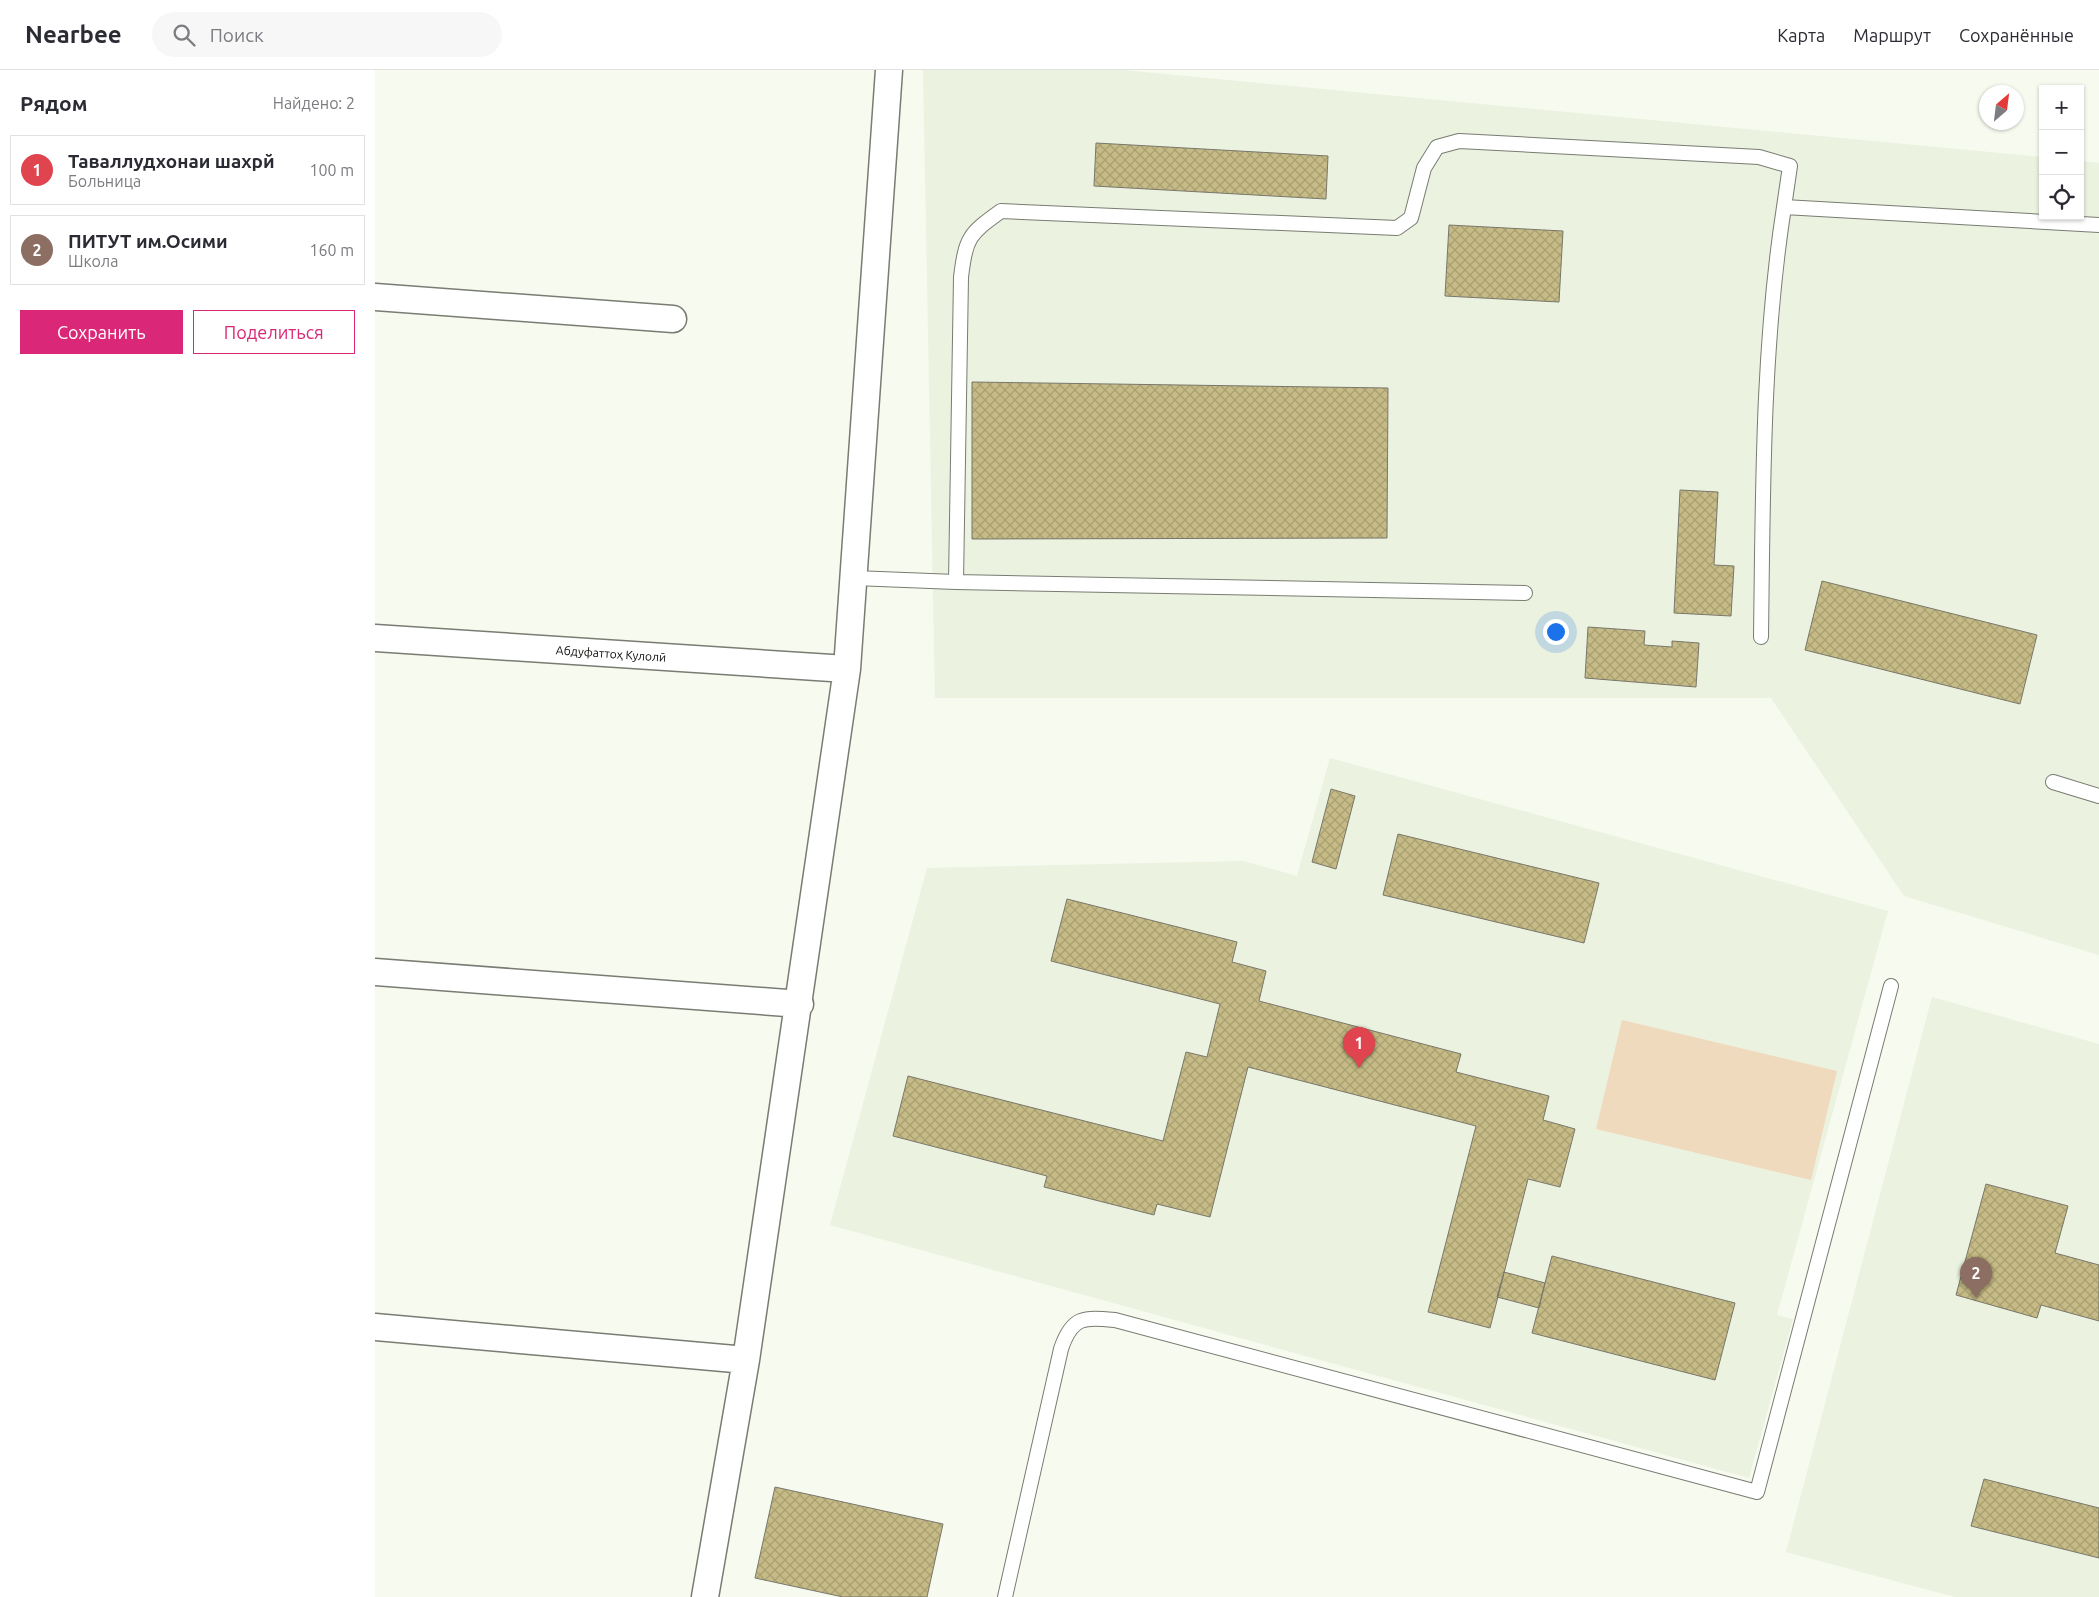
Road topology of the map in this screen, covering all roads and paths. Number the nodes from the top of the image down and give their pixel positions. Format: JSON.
{"nodes":[{"id":1,"x":889,"y":70,"type":"edge"},
{"id":2,"x":1784,"y":207,"type":"junction"},
{"id":3,"x":2099,"y":225,"type":"edge"},
{"id":4,"x":375,"y":297,"type":"edge"},
{"id":5,"x":673,"y":319,"type":"dead end"},
{"id":6,"x":854,"y":578,"type":"junction"},
{"id":7,"x":956,"y":582,"type":"junction"},
{"id":8,"x":1525,"y":593,"type":"dead end"},
{"id":9,"x":1761,"y":636,"type":"dead end"},
{"id":10,"x":375,"y":638,"type":"edge"},
{"id":11,"x":847,"y":670,"type":"junction"},
{"id":12,"x":2053,"y":782,"type":"dead end"},
{"id":13,"x":2099,"y":796,"type":"edge"},
{"id":14,"x":375,"y":972,"type":"edge"},
{"id":15,"x":1891,"y":986,"type":"dead end"},
{"id":16,"x":800,"y":1004,"type":"junction"},
{"id":17,"x":375,"y":1327,"type":"edge"},
{"id":18,"x":746,"y":1360,"type":"junction"},
{"id":19,"x":705,"y":1597,"type":"edge"},
{"id":20,"x":1005,"y":1597,"type":"edge"}],
"edges":[{"from":1,"to":6,"type":"street"},
{"from":2,"to":3,"type":"lane"},
{"from":2,"to":7,"type":"lane"},
{"from":2,"to":9,"type":"lane"},
{"from":4,"to":5,"type":"street"},
{"from":6,"to":7,"type":"lane"},
{"from":6,"to":11,"type":"street"},
{"from":7,"to":8,"type":"lane"},
{"from":10,"to":11,"type":"street","name":"Абдуфаттоҳ Кулолӣ"},
{"from":11,"to":16,"type":"street"},
{"from":12,"to":13,"type":"lane"},
{"from":14,"to":16,"type":"street"},
{"from":15,"to":20,"type":"lane"},
{"from":16,"to":18,"type":"street"},
{"from":17,"to":18,"type":"street"},
{"from":18,"to":19,"type":"street"}]}
